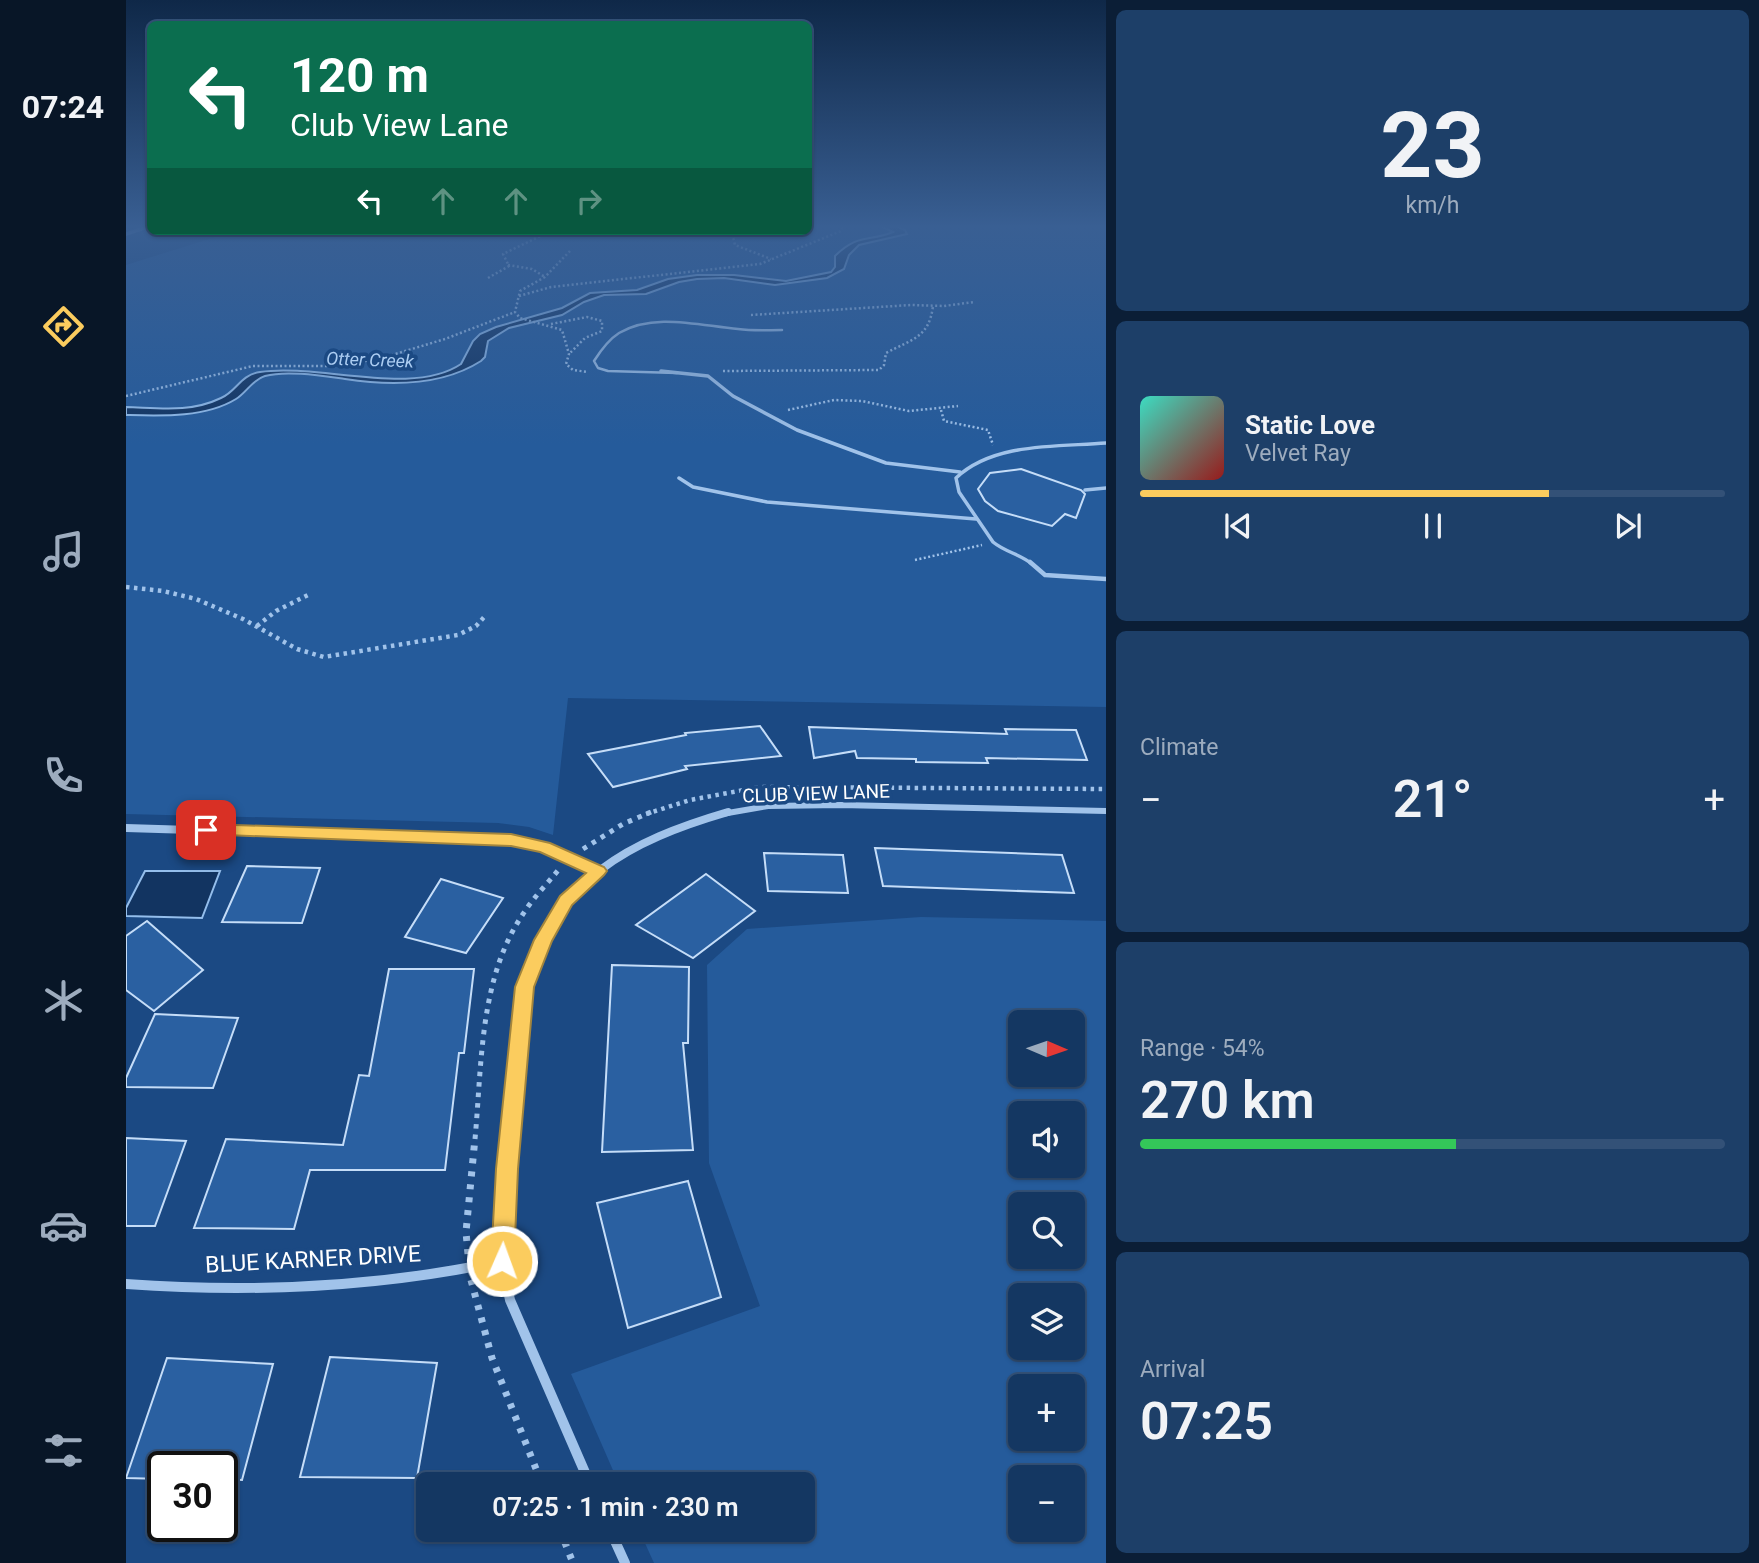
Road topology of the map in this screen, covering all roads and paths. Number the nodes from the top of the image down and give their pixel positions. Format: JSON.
{"nodes":[{"id":1,"x":518,"y":298,"type":"edge"},
{"id":2,"x":974,"y":302,"type":"dead end"},
{"id":3,"x":933,"y":306,"type":"junction"},
{"id":4,"x":514,"y":312,"type":"junction"},
{"id":5,"x":751,"y":315,"type":"dead end"},
{"id":6,"x":546,"y":324,"type":"junction"},
{"id":7,"x":782,"y":330,"type":"dead end"},
{"id":8,"x":569,"y":354,"type":"junction"},
{"id":9,"x":603,"y":371,"type":"junction"},
{"id":10,"x":708,"y":376,"type":"junction"},
{"id":11,"x":126,"y":396,"type":"edge"},
{"id":12,"x":958,"y":407,"type":"dead end"},
{"id":13,"x":941,"y":410,"type":"junction"},
{"id":14,"x":771,"y":415,"type":"junction"},
{"id":15,"x":1106,"y":443,"type":"edge"},
{"id":16,"x":996,"y":454,"type":"junction"},
{"id":17,"x":960,"y":472,"type":"junction"},
{"id":18,"x":679,"y":478,"type":"dead end"},
{"id":19,"x":1106,"y":488,"type":"edge"},
{"id":20,"x":1085,"y":490,"type":"dead end"},
{"id":21,"x":976,"y":519,"type":"junction"},
{"id":22,"x":993,"y":542,"type":"junction"},
{"id":23,"x":915,"y":560,"type":"dead end"},
{"id":24,"x":1106,"y":579,"type":"edge"},
{"id":25,"x":126,"y":587,"type":"edge"},
{"id":26,"x":308,"y":595,"type":"dead end"},
{"id":27,"x":486,"y":615,"type":"dead end"},
{"id":28,"x":257,"y":626,"type":"junction"},
{"id":29,"x":1106,"y":789,"type":"edge"},
{"id":30,"x":1106,"y":811,"type":"edge"},
{"id":31,"x":126,"y":828,"type":"edge"},
{"id":32,"x":572,"y":858,"type":"junction"},
{"id":33,"x":598,"y":871,"type":"junction"},
{"id":34,"x":502,"y":1261,"type":"junction"},
{"id":35,"x":469,"y":1269,"type":"junction"},
{"id":36,"x":126,"y":1284,"type":"edge"},
{"id":37,"x":537,"y":1472,"type":"edge"},
{"id":38,"x":585,"y":1472,"type":"edge"},
{"id":39,"x":565,"y":1542,"type":"edge"},
{"id":40,"x":615,"y":1542,"type":"edge"},
{"id":41,"x":573,"y":1563,"type":"edge"},
{"id":42,"x":625,"y":1563,"type":"edge"}],
"edges":[{"from":1,"to":4,"type":"path"},
{"from":2,"to":3,"type":"path"},
{"from":3,"to":5,"type":"path"},
{"from":3,"to":10,"type":"path"},
{"from":4,"to":6,"type":"path"},
{"from":4,"to":11,"type":"path"},
{"from":6,"to":8,"type":"path"},
{"from":6,"to":8,"type":"path"},
{"from":7,"to":9,"type":"lane"},
{"from":8,"to":9,"type":"path"},
{"from":9,"to":10,"type":"lane"},
{"from":10,"to":14,"type":"lane"},
{"from":12,"to":13,"type":"path"},
{"from":13,"to":14,"type":"path"},
{"from":13,"to":16,"type":"path"},
{"from":14,"to":17,"type":"lane"},
{"from":15,"to":16,"type":"lane"},
{"from":16,"to":17,"type":"lane"},
{"from":17,"to":21,"type":"lane"},
{"from":18,"to":21,"type":"lane"},
{"from":19,"to":20,"type":"lane"},
{"from":21,"to":22,"type":"lane"},
{"from":22,"to":23,"type":"path"},
{"from":22,"to":24,"type":"lane"},
{"from":25,"to":28,"type":"path"},
{"from":26,"to":28,"type":"path"},
{"from":27,"to":28,"type":"path"},
{"from":29,"to":32,"type":"path"},
{"from":30,"to":33,"type":"street","name":"CLUB VIEW LANE"},
{"from":31,"to":32,"type":"street"},
{"from":32,"to":33,"type":"street"},
{"from":32,"to":35,"type":"path"},
{"from":33,"to":34,"type":"street","name":"CLUB VIEW LANE"},
{"from":34,"to":35,"type":"street","name":"BLUE KARNER DRIVE"},
{"from":34,"to":38,"type":"street","name":"CLUB VIEW LANE"},
{"from":35,"to":36,"type":"street","name":"BLUE KARNER DRIVE"},
{"from":35,"to":37,"type":"path"},
{"from":39,"to":41,"type":"path"},
{"from":40,"to":42,"type":"street"}]}
